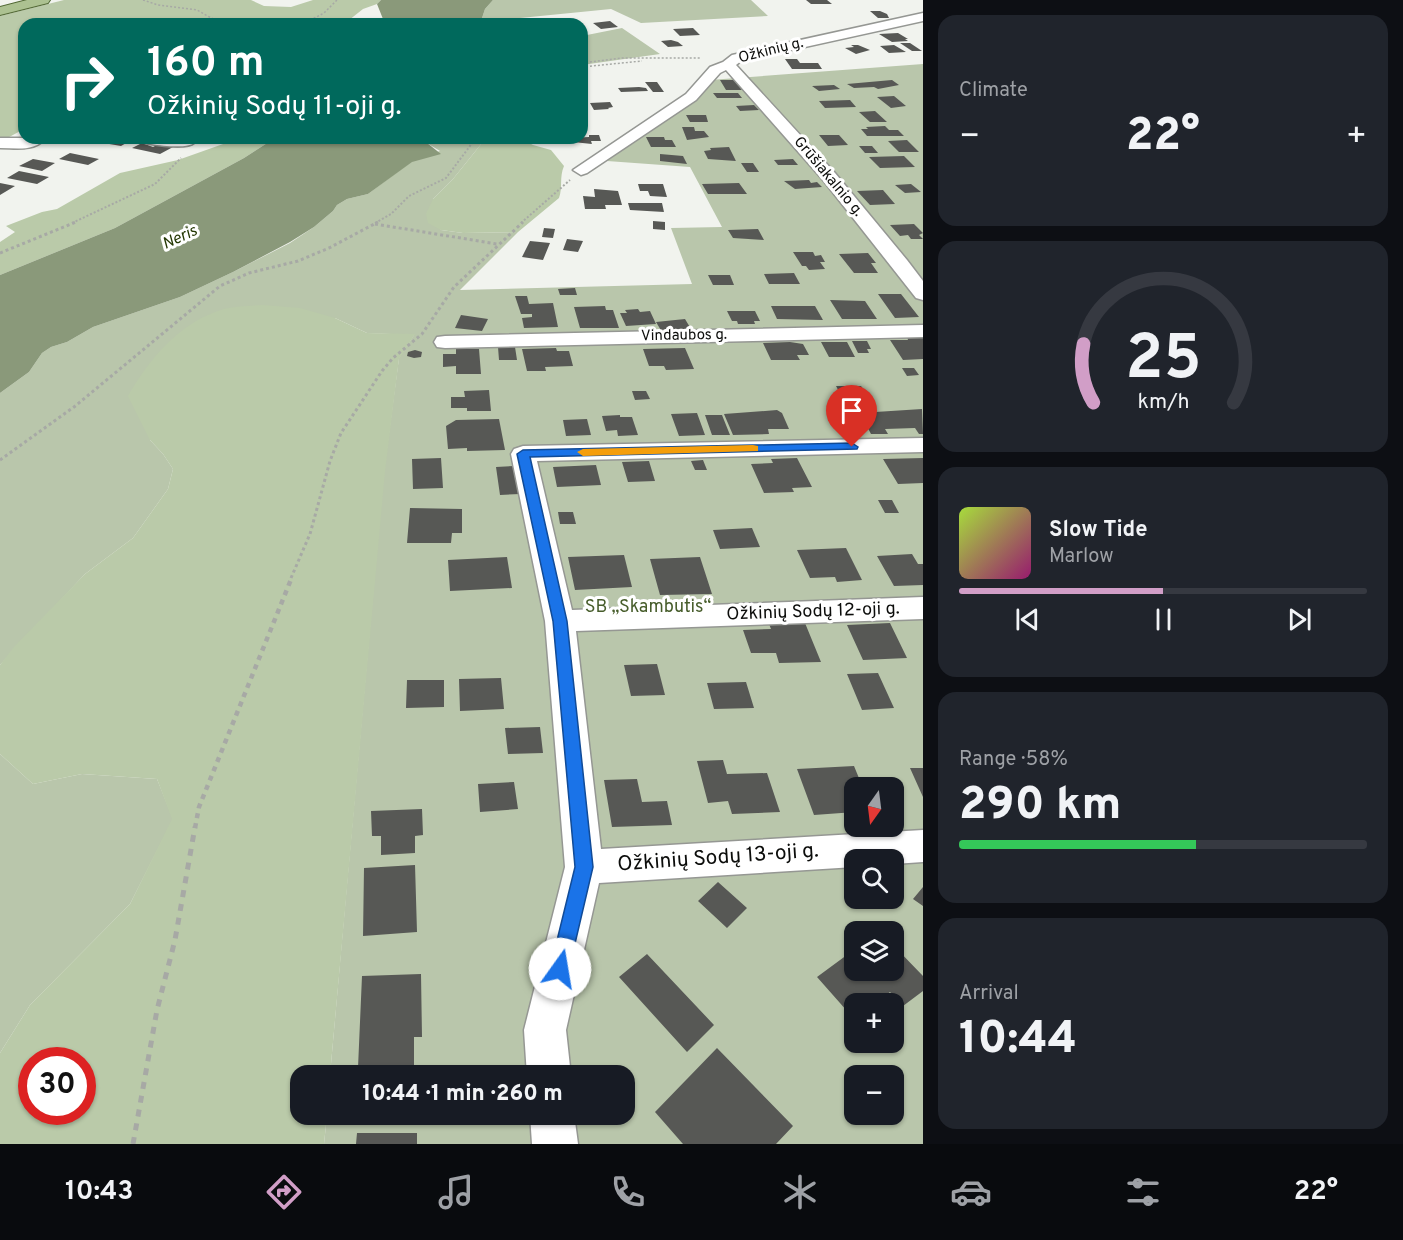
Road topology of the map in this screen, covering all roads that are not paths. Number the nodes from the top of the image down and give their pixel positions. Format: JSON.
{"nodes":[{"id":1,"x":21,"y":0,"type":"edge"},
{"id":2,"x":44,"y":0,"type":"edge"},
{"id":3,"x":0,"y":5,"type":"edge"},
{"id":4,"x":0,"y":11,"type":"edge"},
{"id":5,"x":923,"y":17,"type":"edge"},
{"id":6,"x":728,"y":65,"type":"junction"},
{"id":7,"x":0,"y":143,"type":"edge"},
{"id":8,"x":18,"y":144,"type":"edge"},
{"id":9,"x":163,"y":144,"type":"edge"},
{"id":10,"x":184,"y":150,"type":"road end"},
{"id":11,"x":581,"y":170,"type":"road end"},
{"id":12,"x":923,"y":294,"type":"edge"},
{"id":13,"x":923,"y":331,"type":"edge"},
{"id":14,"x":445,"y":342,"type":"dead end"},
{"id":15,"x":923,"y":445,"type":"edge"},
{"id":16,"x":923,"y":608,"type":"edge"},
{"id":17,"x":560,"y":621,"type":"junction"},
{"id":18,"x":923,"y":846,"type":"edge"},
{"id":19,"x":584,"y":867,"type":"junction"},
{"id":20,"x":548,"y":1065,"type":"edge"},
{"id":21,"x":553,"y":1125,"type":"edge"},
{"id":22,"x":555,"y":1144,"type":"edge"}],
"edges":[{"from":1,"to":3,"type":"main road"},
{"from":2,"to":4,"type":"main road"},
{"from":5,"to":6,"type":"street","name":"Ožkinių g."},
{"from":6,"to":11,"type":"street","name":"Ožkinių g."},
{"from":6,"to":12,"type":"street","name":"Grūšiakalnio g."},
{"from":7,"to":8,"type":"street"},
{"from":9,"to":10,"type":"street"},
{"from":13,"to":14,"type":"street","name":"Vindaubos g."},
{"from":15,"to":17,"type":"street"},
{"from":16,"to":17,"type":"street","name":"Ožkinių Sodų 12-oji g."},
{"from":17,"to":19,"type":"street"},
{"from":18,"to":19,"type":"street","name":"Ožkinių Sodų 13-oji g."},
{"from":19,"to":20,"type":"street"},
{"from":21,"to":22,"type":"street"}]}
